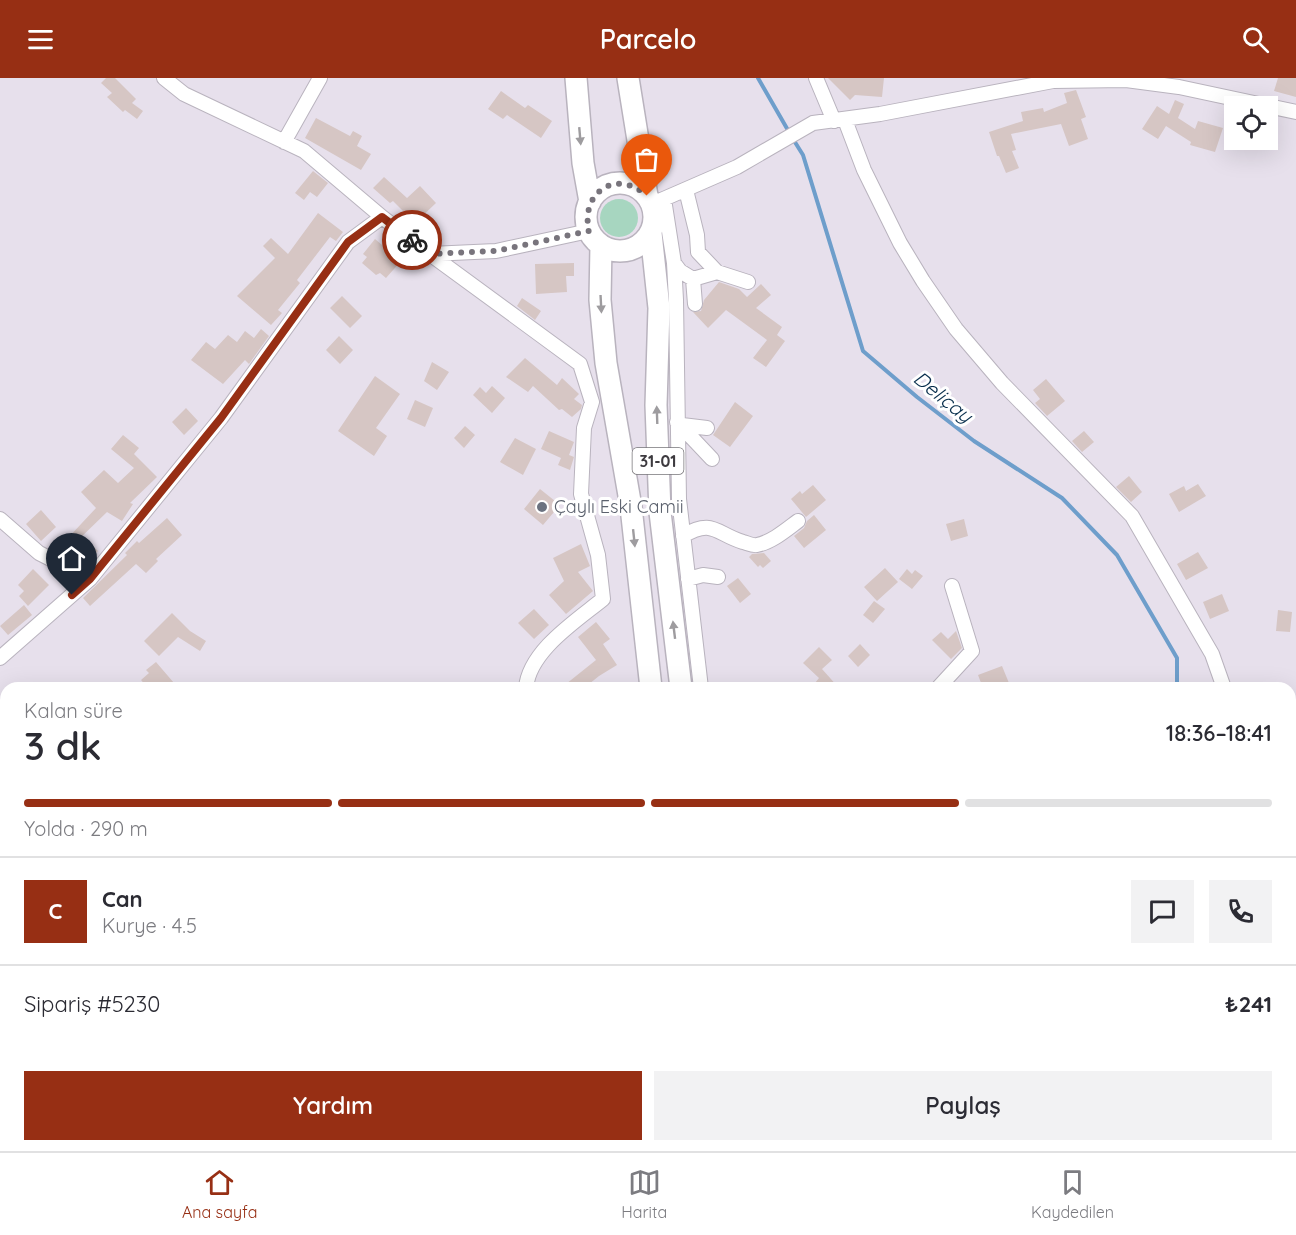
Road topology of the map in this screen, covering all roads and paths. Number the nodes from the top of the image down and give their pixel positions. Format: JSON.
{"nodes":[{"id":1,"x":164,"y":78,"type":"edge"},
{"id":2,"x":320,"y":78,"type":"edge"},
{"id":3,"x":576,"y":78,"type":"edge"},
{"id":4,"x":627,"y":78,"type":"edge"},
{"id":5,"x":821,"y":81,"type":"edge"},
{"id":6,"x":1296,"y":112,"type":"edge"},
{"id":7,"x":839,"y":121,"type":"junction"},
{"id":8,"x":284,"y":142,"type":"junction"},
{"id":9,"x":686,"y":190,"type":"junction"},
{"id":10,"x":654,"y":200,"type":"junction"},
{"id":11,"x":590,"y":202,"type":"junction"},
{"id":12,"x":382,"y":217,"type":"junction"},
{"id":13,"x":651,"y":232,"type":"junction"},
{"id":14,"x":595,"y":238,"type":"junction"},
{"id":15,"x":430,"y":254,"type":"junction"},
{"id":16,"x":674,"y":263,"type":"junction"},
{"id":17,"x":717,"y":272,"type":"junction"},
{"id":18,"x":693,"y":279,"type":"junction"},
{"id":19,"x":748,"y":282,"type":"dead end"},
{"id":20,"x":695,"y":304,"type":"dead end"},
{"id":21,"x":679,"y":423,"type":"junction"},
{"id":22,"x":707,"y":428,"type":"dead end"},
{"id":23,"x":712,"y":459,"type":"dead end"},
{"id":24,"x":0,"y":519,"type":"edge"},
{"id":25,"x":798,"y":521,"type":"dead end"},
{"id":26,"x":683,"y":536,"type":"junction"},
{"id":27,"x":718,"y":577,"type":"dead end"},
{"id":28,"x":90,"y":579,"type":"junction"},
{"id":29,"x":688,"y":579,"type":"junction"},
{"id":30,"x":952,"y":586,"type":"dead end"},
{"id":31,"x":0,"y":658,"type":"edge"},
{"id":32,"x":526,"y":682,"type":"edge"},
{"id":33,"x":650,"y":682,"type":"edge"},
{"id":34,"x":680,"y":682,"type":"edge"},
{"id":35,"x":701,"y":682,"type":"edge"},
{"id":36,"x":944,"y":682,"type":"edge"},
{"id":37,"x":1222,"y":682,"type":"edge"}],
"edges":[{"from":1,"to":8,"type":"street"},
{"from":2,"to":8,"type":"street"},
{"from":3,"to":11,"type":"highway","one_way":true},
{"from":4,"to":10,"type":"highway"},
{"from":5,"to":7,"type":"street"},
{"from":6,"to":7,"type":"street"},
{"from":7,"to":9,"type":"street"},
{"from":7,"to":37,"type":"street"},
{"from":8,"to":12,"type":"street"},
{"from":9,"to":10,"type":"street"},
{"from":9,"to":17,"type":"street"},
{"from":10,"to":11,"type":"highway"},
{"from":10,"to":13,"type":"highway"},
{"from":10,"to":16,"type":"street"},
{"from":11,"to":14,"type":"highway"},
{"from":12,"to":15,"type":"street"},
{"from":12,"to":28,"type":"street"},
{"from":13,"to":14,"type":"highway"},
{"from":34,"to":13,"type":"highway","number":"31-01","one_way":true},
{"from":14,"to":15,"type":"street"},
{"from":14,"to":33,"type":"highway","number":"31-01","one_way":true},
{"from":15,"to":32,"type":"street"},
{"from":16,"to":18,"type":"street"},
{"from":16,"to":21,"type":"street"},
{"from":17,"to":18,"type":"street"},
{"from":17,"to":19,"type":"street"},
{"from":18,"to":20,"type":"street"},
{"from":21,"to":22,"type":"street"},
{"from":21,"to":23,"type":"street"},
{"from":21,"to":26,"type":"street"},
{"from":24,"to":28,"type":"street"},
{"from":25,"to":26,"type":"street"},
{"from":26,"to":29,"type":"street"},
{"from":27,"to":29,"type":"street"},
{"from":28,"to":31,"type":"street"},
{"from":29,"to":35,"type":"street"},
{"from":30,"to":36,"type":"street"}]}
